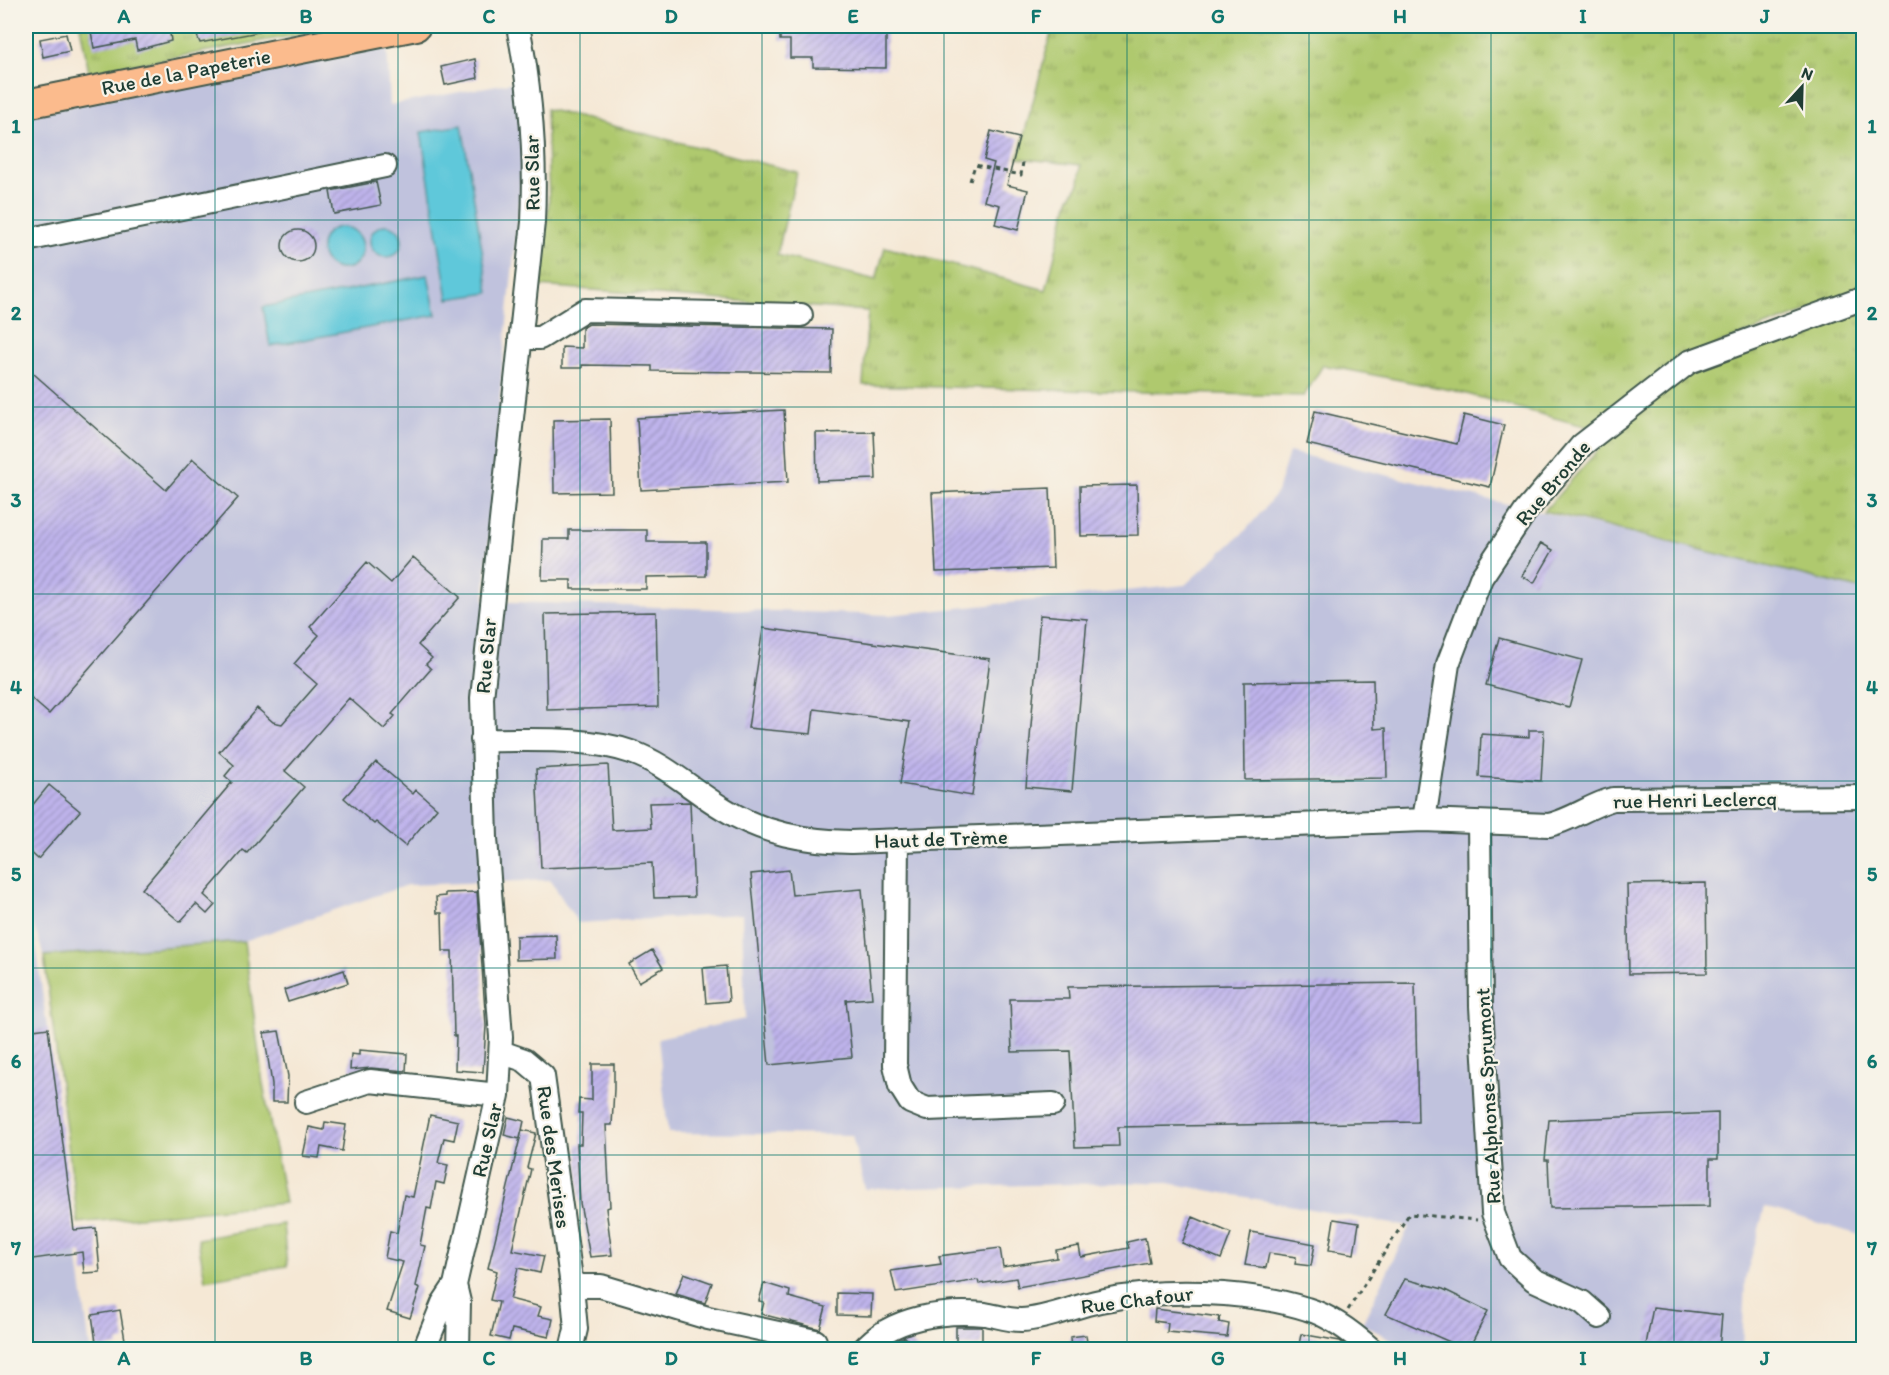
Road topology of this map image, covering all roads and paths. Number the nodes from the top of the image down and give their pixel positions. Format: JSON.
{"nodes":[{"id":1,"x":416,"y":26,"type":"edge"},
{"id":2,"x":518,"y":26,"type":"edge"},
{"id":3,"x":26,"y":104,"type":"edge"},
{"id":4,"x":1023,"y":162,"type":"dead end"},
{"id":5,"x":385,"y":166,"type":"dead end"},
{"id":6,"x":970,"y":181,"type":"dead end"},
{"id":7,"x":26,"y":240,"type":"edge"},
{"id":8,"x":1863,"y":298,"type":"edge"},
{"id":9,"x":801,"y":315,"type":"dead end"},
{"id":10,"x":520,"y":338,"type":"junction"},
{"id":11,"x":482,"y":740,"type":"junction"},
{"id":12,"x":1863,"y":797,"type":"edge"},
{"id":13,"x":1424,"y":820,"type":"junction"},
{"id":14,"x":1479,"y":824,"type":"junction"},
{"id":15,"x":897,"y":840,"type":"junction"},
{"id":16,"x":501,"y":1052,"type":"junction"},
{"id":17,"x":498,"y":1095,"type":"junction"},
{"id":18,"x":306,"y":1102,"type":"dead end"},
{"id":19,"x":1053,"y":1104,"type":"dead end"},
{"id":20,"x":1497,"y":1224,"type":"junction"},
{"id":21,"x":455,"y":1285,"type":"junction"},
{"id":22,"x":572,"y":1286,"type":"junction"},
{"id":23,"x":1599,"y":1317,"type":"dead end"},
{"id":24,"x":1339,"y":1324,"type":"junction"},
{"id":25,"x":816,"y":1341,"type":"dead end"},
{"id":26,"x":424,"y":1350,"type":"edge"},
{"id":27,"x":458,"y":1350,"type":"edge"},
{"id":28,"x":571,"y":1350,"type":"edge"},
{"id":29,"x":863,"y":1350,"type":"edge"},
{"id":30,"x":1372,"y":1350,"type":"edge"}],
"edges":[{"from":1,"to":3,"type":"main road","name":"Rue de la Papeterie"},
{"from":2,"to":10,"type":"street","name":"Rue Slar"},
{"from":4,"to":6,"type":"path"},
{"from":5,"to":7,"type":"street"},
{"from":8,"to":13,"type":"street","name":"Rue Bronde"},
{"from":9,"to":10,"type":"street"},
{"from":10,"to":11,"type":"street","name":"Rue Slar"},
{"from":11,"to":15,"type":"street","name":"Haut de Trème"},
{"from":11,"to":16,"type":"street","name":"Rue Slar"},
{"from":12,"to":14,"type":"street","name":"rue Henri Leclercq"},
{"from":13,"to":14,"type":"street","name":"rue Henri Leclercq"},
{"from":13,"to":15,"type":"street","name":"Haut de Trème"},
{"from":14,"to":20,"type":"street","name":"Rue Alphonse Sprumont"},
{"from":15,"to":19,"type":"street"},
{"from":16,"to":17,"type":"street","name":"Rue Slar"},
{"from":16,"to":22,"type":"street","name":"Rue des Merises"},
{"from":17,"to":18,"type":"street"},
{"from":17,"to":21,"type":"street","name":"Rue Slar"},
{"from":20,"to":23,"type":"street","name":"Rue Alphonse Sprumont"},
{"from":20,"to":24,"type":"path"},
{"from":21,"to":26,"type":"street","name":"Rue Slar"},
{"from":21,"to":27,"type":"street","name":"Rue Slar"},
{"from":22,"to":25,"type":"street"},
{"from":22,"to":28,"type":"street"},
{"from":24,"to":29,"type":"street","name":"Rue Chafour"},
{"from":24,"to":30,"type":"street","name":"Rue Chafour"}]}
